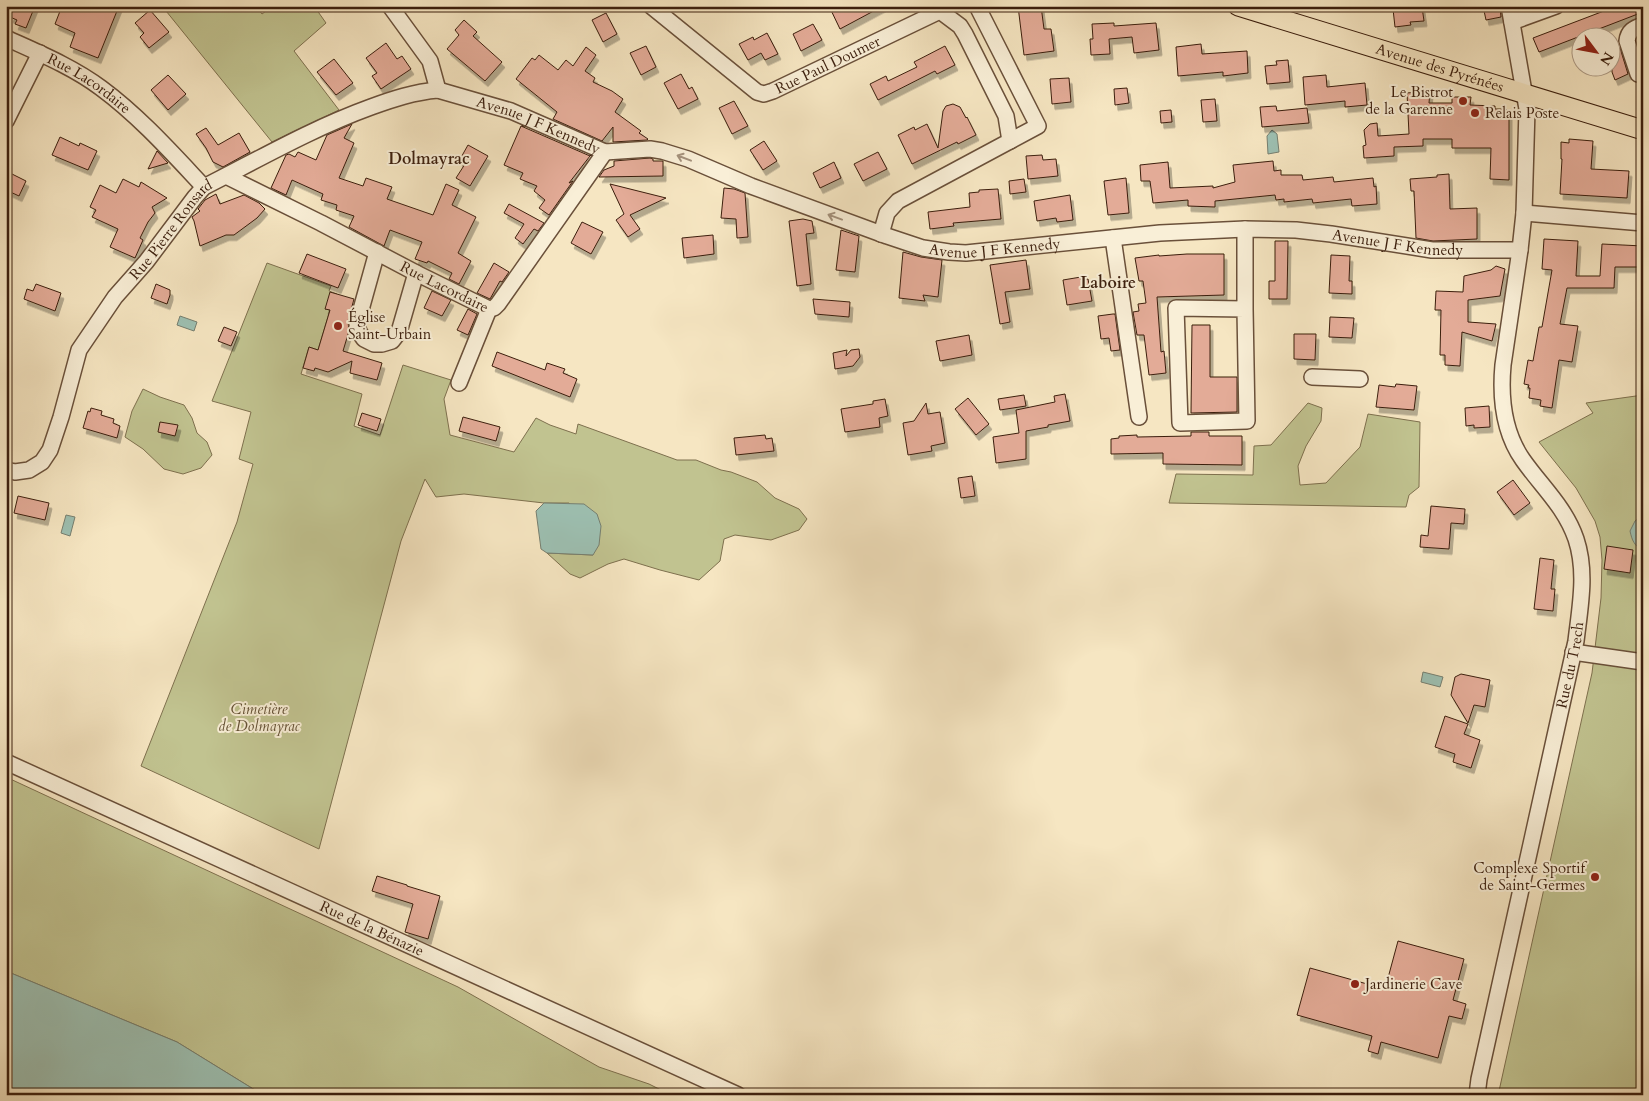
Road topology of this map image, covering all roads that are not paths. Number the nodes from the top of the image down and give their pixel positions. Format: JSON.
{"nodes":[{"id":1,"x":390,"y":6,"type":"edge"},
{"id":2,"x":650,"y":6,"type":"edge"},
{"id":3,"x":977,"y":6,"type":"edge"},
{"id":4,"x":1238,"y":6,"type":"edge"},
{"id":5,"x":1509,"y":6,"type":"edge"},
{"id":6,"x":1556,"y":6,"type":"edge"},
{"id":7,"x":945,"y":8,"type":"edge"},
{"id":8,"x":1512,"y":22,"type":"junction"},
{"id":9,"x":1643,"y":25,"type":"edge"},
{"id":10,"x":6,"y":38,"type":"edge"},
{"id":11,"x":40,"y":54,"type":"junction"},
{"id":12,"x":1638,"y":74,"type":"dead end"},
{"id":13,"x":438,"y":90,"type":"junction"},
{"id":14,"x":1525,"y":94,"type":"junction"},
{"id":15,"x":6,"y":121,"type":"edge"},
{"id":16,"x":1643,"y":130,"type":"edge"},
{"id":17,"x":1010,"y":141,"type":"junction"},
{"id":18,"x":605,"y":152,"type":"junction"},
{"id":19,"x":226,"y":176,"type":"junction"},
{"id":20,"x":204,"y":186,"type":"junction"},
{"id":21,"x":1524,"y":213,"type":"junction"},
{"id":22,"x":1643,"y":223,"type":"edge"},
{"id":23,"x":1244,"y":229,"type":"junction"},
{"id":24,"x":881,"y":234,"type":"junction"},
{"id":25,"x":1113,"y":238,"type":"junction"},
{"id":26,"x":1520,"y":250,"type":"junction"},
{"id":27,"x":377,"y":252,"type":"junction"},
{"id":28,"x":416,"y":273,"type":"junction"},
{"id":29,"x":489,"y":309,"type":"junction"},
{"id":30,"x":1245,"y":309,"type":"junction"},
{"id":31,"x":1312,"y":377,"type":"dead end"},
{"id":32,"x":1360,"y":380,"type":"dead end"},
{"id":33,"x":459,"y":382,"type":"dead end"},
{"id":34,"x":1139,"y":418,"type":"dead end"},
{"id":35,"x":6,"y":470,"type":"edge"},
{"id":36,"x":1573,"y":652,"type":"junction"},
{"id":37,"x":1643,"y":662,"type":"edge"},
{"id":38,"x":6,"y":762,"type":"edge"},
{"id":39,"x":738,"y":1095,"type":"edge"},
{"id":40,"x":1477,"y":1095,"type":"edge"}],
"edges":[{"from":1,"to":13,"type":"street"},
{"from":2,"to":7,"type":"street","name":"Rue Paul Doumer"},
{"from":3,"to":17,"type":"street"},
{"from":4,"to":14,"type":"main road","name":"Avenue des Pyrénées"},
{"from":5,"to":8,"type":"street"},
{"from":6,"to":8,"type":"street"},
{"from":7,"to":17,"type":"street","name":"Rue Paul Doumer"},
{"from":8,"to":14,"type":"street"},
{"from":9,"to":12,"type":"street"},
{"from":10,"to":11,"type":"street","name":"Rue Lacordaire"},
{"from":11,"to":15,"type":"street"},
{"from":11,"to":20,"type":"street","name":"Rue Lacordaire"},
{"from":13,"to":18,"type":"street","name":"Avenue J F Kennedy"},
{"from":13,"to":19,"type":"street","name":"Rue Pierre Ronsard"},
{"from":14,"to":16,"type":"main road","name":"Avenue des Pyrénées"},
{"from":14,"to":21,"type":"street"},
{"from":17,"to":24,"type":"street"},
{"from":24,"to":18,"type":"street","name":"Avenue J F Kennedy","one_way":true},
{"from":18,"to":29,"type":"street","name":"Rue Lacordaire"},
{"from":19,"to":20,"type":"street","name":"Rue Pierre Ronsard"},
{"from":19,"to":27,"type":"street","name":"Rue Lacordaire"},
{"from":20,"to":35,"type":"street","name":"Rue Pierre Ronsard"},
{"from":21,"to":22,"type":"street"},
{"from":21,"to":26,"type":"street"},
{"from":23,"to":25,"type":"street","name":"Avenue J F Kennedy"},
{"from":23,"to":26,"type":"street","name":"Avenue J F Kennedy"},
{"from":23,"to":30,"type":"street"},
{"from":24,"to":25,"type":"street","name":"Avenue J F Kennedy"},
{"from":25,"to":34,"type":"street"},
{"from":26,"to":36,"type":"street","name":"Rue du Trech"},
{"from":27,"to":28,"type":"street","name":"Rue Lacordaire"},
{"from":27,"to":28,"type":"street"},
{"from":28,"to":29,"type":"street","name":"Rue Lacordaire"},
{"from":29,"to":33,"type":"street"},
{"from":30,"to":30,"type":"street"},
{"from":31,"to":32,"type":"street"},
{"from":36,"to":37,"type":"street"},
{"from":36,"to":40,"type":"street","name":"Rue du Trech"},
{"from":38,"to":39,"type":"street","name":"Rue de la Bénazie"}]}
